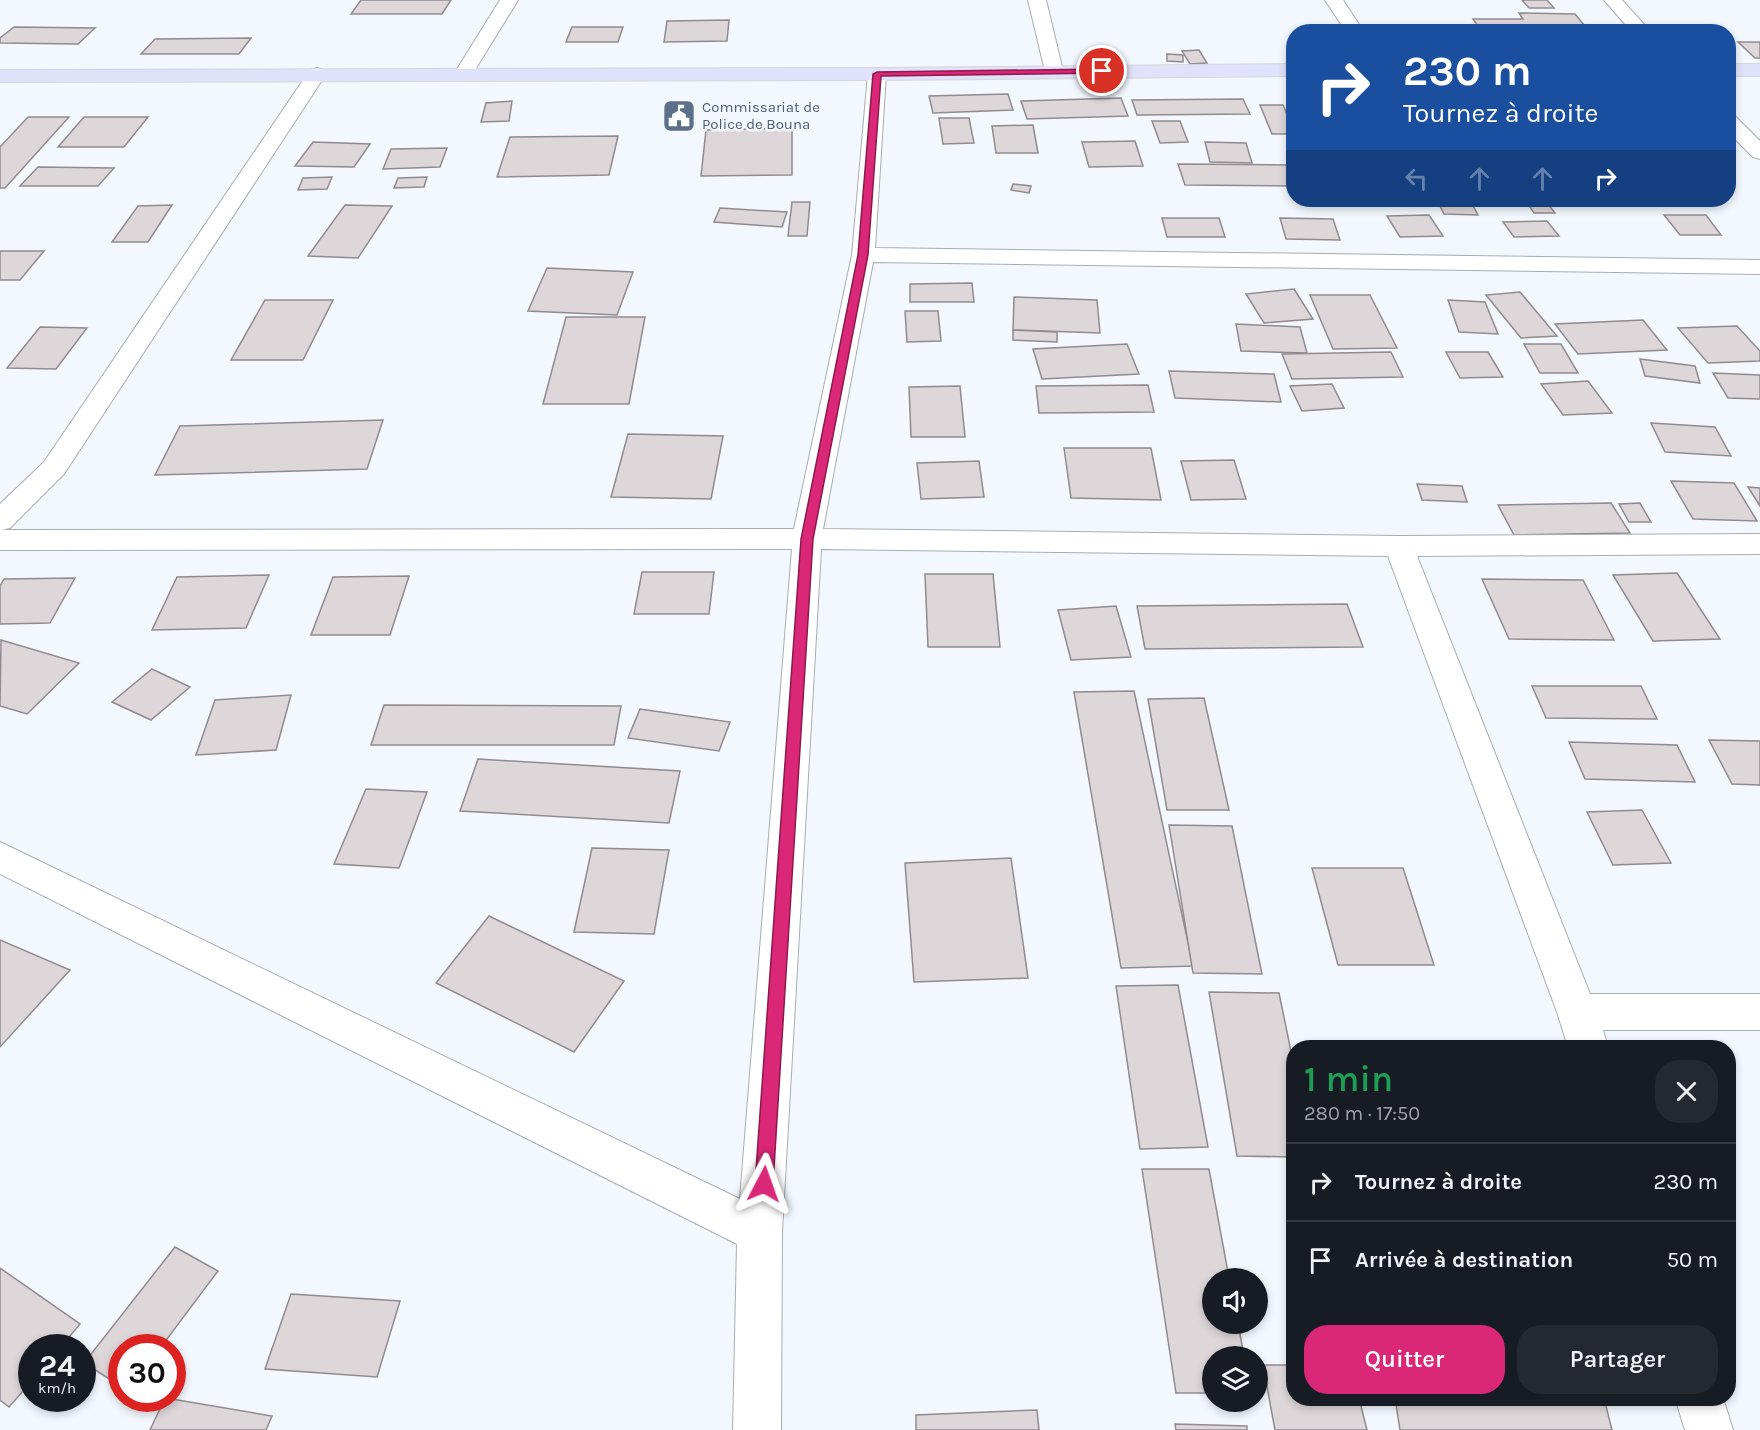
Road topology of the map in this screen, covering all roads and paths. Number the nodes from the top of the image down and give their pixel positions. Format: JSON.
{"nodes":[{"id":1,"x":509,"y":0,"type":"edge"},
{"id":2,"x":1037,"y":0,"type":"edge"},
{"id":3,"x":1334,"y":0,"type":"edge"},
{"id":4,"x":1613,"y":0,"type":"edge"},
{"id":5,"x":1350,"y":24,"type":"edge"},
{"id":6,"x":1635,"y":24,"type":"edge"},
{"id":7,"x":1286,"y":70,"type":"edge"},
{"id":8,"x":1736,"y":70,"type":"edge"},
{"id":9,"x":1760,"y":70,"type":"edge"},
{"id":10,"x":1054,"y":71,"type":"junction"},
{"id":11,"x":317,"y":74,"type":"junction"},
{"id":12,"x":464,"y":74,"type":"junction"},
{"id":13,"x":877,"y":74,"type":"junction"},
{"id":14,"x":0,"y":76,"type":"edge"},
{"id":15,"x":1736,"y":128,"type":"edge"},
{"id":16,"x":1760,"y":153,"type":"edge"},
{"id":17,"x":863,"y":255,"type":"junction"},
{"id":18,"x":1760,"y":267,"type":"edge"},
{"id":19,"x":0,"y":521,"type":"edge"},
{"id":20,"x":807,"y":539,"type":"junction"},
{"id":21,"x":0,"y":540,"type":"edge"},
{"id":22,"x":1760,"y":544,"type":"edge"},
{"id":23,"x":1399,"y":546,"type":"junction"},
{"id":24,"x":0,"y":857,"type":"edge"},
{"id":25,"x":1760,"y":1012,"type":"edge"},
{"id":26,"x":1583,"y":1029,"type":"edge"},
{"id":27,"x":760,"y":1232,"type":"junction"},
{"id":28,"x":1702,"y":1406,"type":"edge"},
{"id":29,"x":757,"y":1430,"type":"edge"},
{"id":30,"x":1709,"y":1430,"type":"edge"}],
"edges":[{"from":1,"to":12,"type":"street"},
{"from":2,"to":10,"type":"street"},
{"from":3,"to":5,"type":"street"},
{"from":4,"to":6,"type":"street"},
{"from":7,"to":10,"type":"main road"},
{"from":8,"to":9,"type":"main road"},
{"from":10,"to":13,"type":"main road"},
{"from":11,"to":12,"type":"main road"},
{"from":11,"to":14,"type":"main road"},
{"from":11,"to":19,"type":"street"},
{"from":12,"to":13,"type":"main road"},
{"from":13,"to":17,"type":"street"},
{"from":15,"to":16,"type":"street"},
{"from":17,"to":18,"type":"street"},
{"from":17,"to":20,"type":"street"},
{"from":20,"to":21,"type":"street"},
{"from":20,"to":23,"type":"street"},
{"from":20,"to":27,"type":"street"},
{"from":22,"to":23,"type":"street"},
{"from":23,"to":26,"type":"street"},
{"from":24,"to":27,"type":"street"},
{"from":25,"to":26,"type":"street"},
{"from":27,"to":29,"type":"street"},
{"from":28,"to":30,"type":"street"}]}
